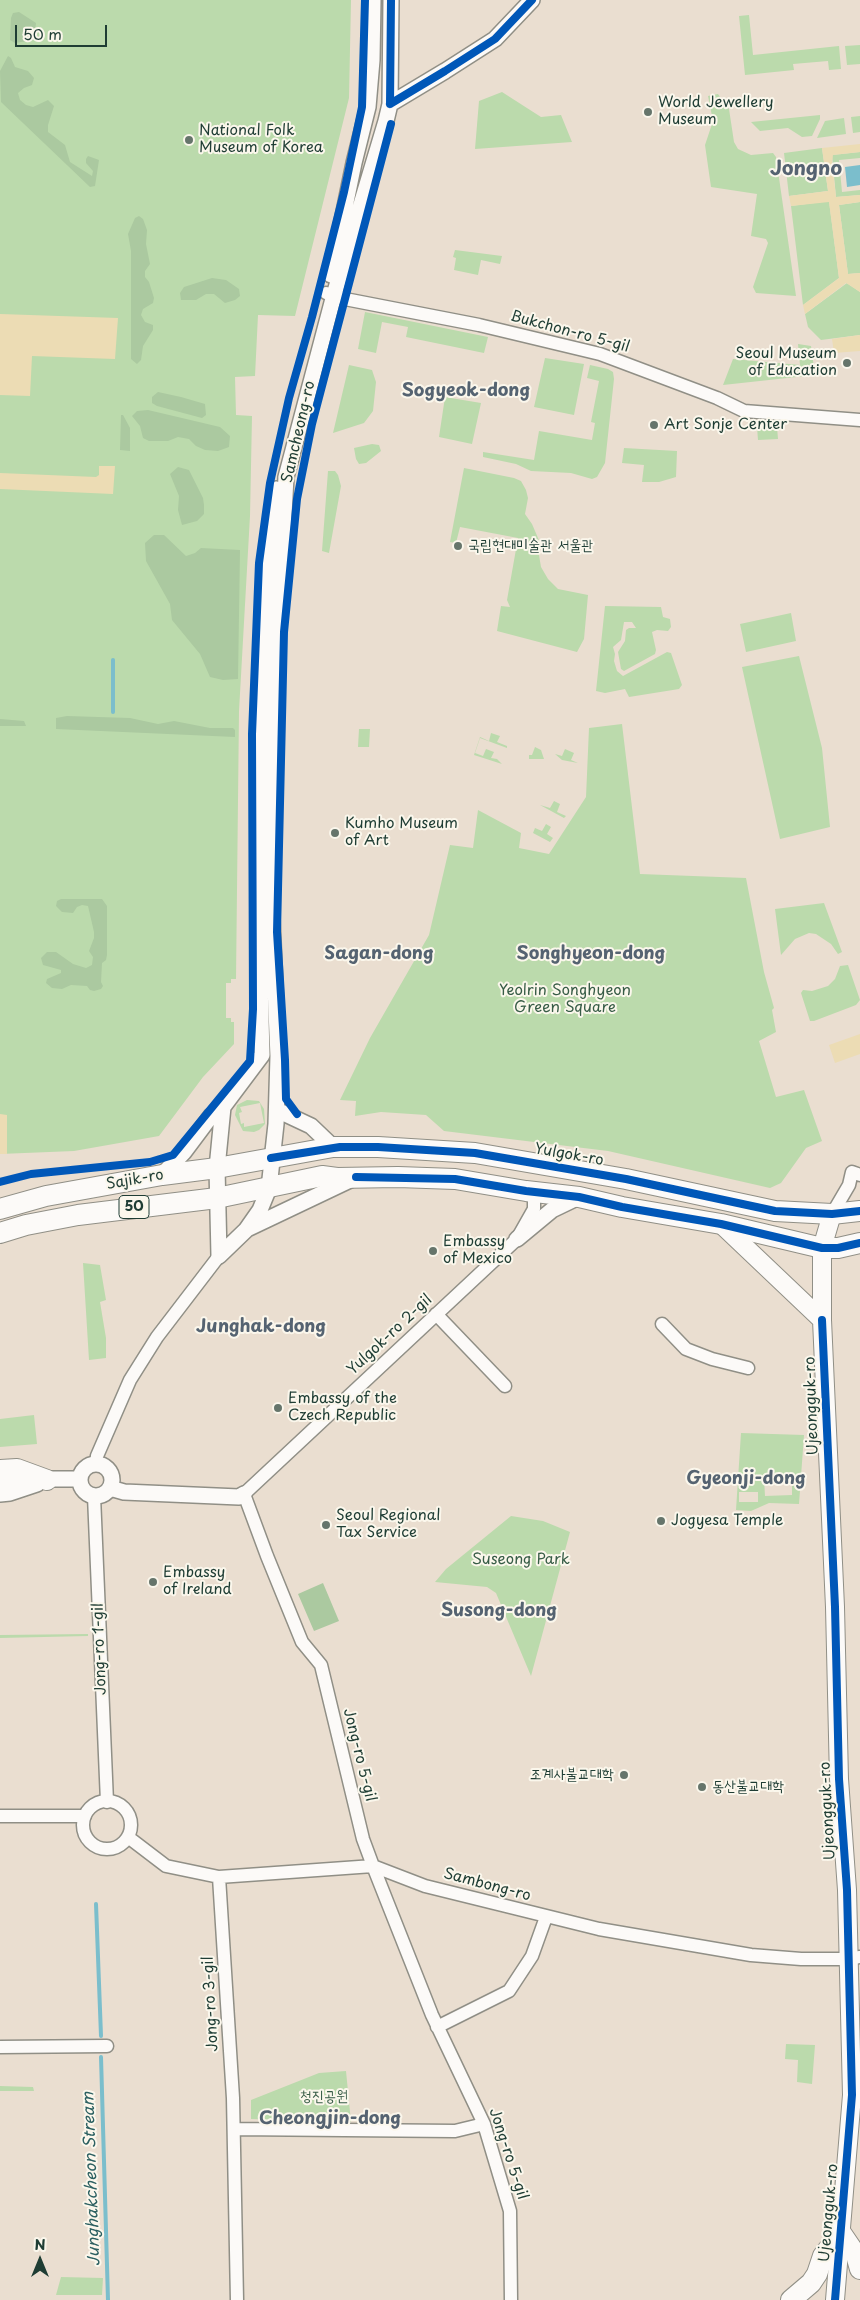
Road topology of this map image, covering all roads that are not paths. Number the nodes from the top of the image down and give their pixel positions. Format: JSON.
{"nodes":[{"id":1,"x":373,"y":0,"type":"edge"},
{"id":2,"x":391,"y":0,"type":"edge"},
{"id":3,"x":532,"y":0,"type":"edge"},
{"id":4,"x":390,"y":104,"type":"junction"},
{"id":5,"x":330,"y":294,"type":"junction"},
{"id":6,"x":860,"y":420,"type":"edge"},
{"id":7,"x":223,"y":1107,"type":"junction"},
{"id":8,"x":277,"y":1110,"type":"junction"},
{"id":9,"x":332,"y":1147,"type":"junction"},
{"id":10,"x":271,"y":1158,"type":"junction"},
{"id":11,"x":217,"y":1168,"type":"junction"},
{"id":12,"x":856,"y":1174,"type":"edge"},
{"id":13,"x":162,"y":1175,"type":"junction"},
{"id":14,"x":356,"y":1177,"type":"junction"},
{"id":15,"x":269,"y":1188,"type":"junction"},
{"id":16,"x":526,"y":1191,"type":"junction"},
{"id":17,"x":579,"y":1197,"type":"junction"},
{"id":18,"x":217,"y":1198,"type":"junction"},
{"id":19,"x":0,"y":1209,"type":"edge"},
{"id":20,"x":860,"y":1211,"type":"edge"},
{"id":21,"x":832,"y":1214,"type":"junction"},
{"id":22,"x":721,"y":1224,"type":"junction"},
{"id":23,"x":246,"y":1230,"type":"junction"},
{"id":24,"x":0,"y":1233,"type":"edge"},
{"id":25,"x":517,"y":1239,"type":"junction"},
{"id":26,"x":858,"y":1245,"type":"edge"},
{"id":27,"x":822,"y":1248,"type":"junction"},
{"id":28,"x":219,"y":1256,"type":"junction"},
{"id":29,"x":436,"y":1314,"type":"junction"},
{"id":30,"x":822,"y":1320,"type":"junction"},
{"id":31,"x":662,"y":1324,"type":"dead end"},
{"id":32,"x":748,"y":1368,"type":"dead end"},
{"id":33,"x":505,"y":1386,"type":"dead end"},
{"id":34,"x":96,"y":1464,"type":"junction"},
{"id":35,"x":0,"y":1470,"type":"edge"},
{"id":36,"x":80,"y":1479,"type":"junction"},
{"id":37,"x":0,"y":1480,"type":"edge"},
{"id":38,"x":47,"y":1480,"type":"junction"},
{"id":39,"x":110,"y":1486,"type":"junction"},
{"id":40,"x":0,"y":1494,"type":"edge"},
{"id":41,"x":244,"y":1494,"type":"junction"},
{"id":42,"x":94,"y":1496,"type":"junction"},
{"id":43,"x":107,"y":1802,"type":"junction"},
{"id":44,"x":0,"y":1816,"type":"edge"},
{"id":45,"x":84,"y":1816,"type":"junction"},
{"id":46,"x":128,"y":1838,"type":"junction"},
{"id":47,"x":373,"y":1866,"type":"junction"},
{"id":48,"x":219,"y":1877,"type":"junction"},
{"id":49,"x":546,"y":1917,"type":"junction"},
{"id":50,"x":854,"y":1958,"type":"edge"},
{"id":51,"x":437,"y":2027,"type":"junction"},
{"id":52,"x":107,"y":2046,"type":"dead end"},
{"id":53,"x":0,"y":2047,"type":"edge"},
{"id":54,"x":484,"y":2124,"type":"junction"},
{"id":55,"x":234,"y":2129,"type":"junction"},
{"id":56,"x":842,"y":2233,"type":"junction"},
{"id":57,"x":860,"y":2269,"type":"edge"},
{"id":58,"x":238,"y":2300,"type":"edge"},
{"id":59,"x":511,"y":2300,"type":"edge"},
{"id":60,"x":791,"y":2300,"type":"edge"},
{"id":61,"x":835,"y":2300,"type":"edge"}],
"edges":[{"from":1,"to":5,"type":"street","name":"Samcheong-ro"},
{"from":2,"to":4,"type":"street","name":"Samcheong-ro"},
{"from":3,"to":4,"type":"street"},
{"from":4,"to":5,"type":"street","name":"Samcheong-ro"},
{"from":5,"to":6,"type":"street","name":"Bukchon-ro 5-gil"},
{"from":5,"to":7,"type":"street","name":"Samcheong-ro"},
{"from":5,"to":8,"type":"street","name":"Samcheong-ro"},
{"from":7,"to":11,"type":"street"},
{"from":7,"to":13,"type":"street","name":"Samcheong-ro"},
{"from":8,"to":9,"type":"street"},
{"from":8,"to":10,"type":"street","name":"Samcheong-ro"},
{"from":9,"to":10,"type":"main road","name":"Yulgok-ro"},
{"from":9,"to":21,"type":"main road","name":"Yulgok-ro"},
{"from":10,"to":11,"type":"main road","name":"Sajik-ro","number":"50"},
{"from":10,"to":15,"type":"street","name":"Samcheong-ro"},
{"from":11,"to":13,"type":"main road","name":"Sajik-ro","number":"50"},
{"from":11,"to":18,"type":"street"},
{"from":12,"to":21,"type":"street"},
{"from":13,"to":19,"type":"main road","name":"Sajik-ro","number":"50"},
{"from":14,"to":15,"type":"main road","number":"50"},
{"from":14,"to":16,"type":"main road","number":"50"},
{"from":14,"to":23,"type":"street"},
{"from":15,"to":18,"type":"main road","name":"Sajik-ro","number":"50"},
{"from":15,"to":23,"type":"street","name":"Samcheong-ro"},
{"from":16,"to":17,"type":"main road","number":"50"},
{"from":16,"to":25,"type":"street","name":"Yulgok-ro 2-gil"},
{"from":17,"to":22,"type":"main road","number":"50"},
{"from":17,"to":25,"type":"street"},
{"from":18,"to":24,"type":"main road","name":"Sajik-ro","number":"50"},
{"from":18,"to":28,"type":"street"},
{"from":20,"to":21,"type":"main road","name":"Yulgok-ro"},
{"from":21,"to":27,"type":"main road","name":"Ujeongguk-ro"},
{"from":22,"to":27,"type":"main road","number":"50"},
{"from":22,"to":30,"type":"main road"},
{"from":23,"to":28,"type":"street"},
{"from":25,"to":29,"type":"street","name":"Yulgok-ro 2-gil"},
{"from":26,"to":27,"type":"main road"},
{"from":27,"to":30,"type":"main road","name":"Ujeongguk-ro"},
{"from":28,"to":34,"type":"street"},
{"from":29,"to":33,"type":"street"},
{"from":29,"to":41,"type":"street","name":"Yulgok-ro 2-gil"},
{"from":30,"to":50,"type":"main road","name":"Ujeongguk-ro"},
{"from":31,"to":32,"type":"street"},
{"from":34,"to":36,"type":"street"},
{"from":34,"to":39,"type":"street"},
{"from":35,"to":38,"type":"main road"},
{"from":36,"to":38,"type":"street"},
{"from":36,"to":42,"type":"street"},
{"from":37,"to":38,"type":"street"},
{"from":38,"to":40,"type":"street"},
{"from":39,"to":41,"type":"street"},
{"from":39,"to":42,"type":"street"},
{"from":41,"to":47,"type":"street","name":"Jong-ro 5-gil"},
{"from":42,"to":43,"type":"street","name":"Jong-ro 1-gil"},
{"from":43,"to":45,"type":"street"},
{"from":43,"to":46,"type":"street"},
{"from":44,"to":45,"type":"street"},
{"from":45,"to":46,"type":"street"},
{"from":46,"to":48,"type":"street","name":"Sambong-ro"},
{"from":47,"to":48,"type":"street","name":"Sambong-ro"},
{"from":47,"to":49,"type":"street","name":"Sambong-ro"},
{"from":47,"to":51,"type":"street","name":"Jong-ro 5-gil"},
{"from":48,"to":55,"type":"street","name":"Jong-ro 3-gil"},
{"from":49,"to":50,"type":"street","name":"Sambong-ro"},
{"from":49,"to":51,"type":"street"},
{"from":50,"to":56,"type":"main road","name":"Ujeongguk-ro"},
{"from":51,"to":54,"type":"street","name":"Jong-ro 5-gil"},
{"from":52,"to":53,"type":"street"},
{"from":54,"to":55,"type":"street"},
{"from":54,"to":59,"type":"street","name":"Jong-ro 5-gil"},
{"from":55,"to":58,"type":"street","name":"Jong-ro 3-gil"},
{"from":56,"to":57,"type":"main road"},
{"from":56,"to":60,"type":"main road"},
{"from":56,"to":61,"type":"main road","name":"Ujeongguk-ro"}]}
